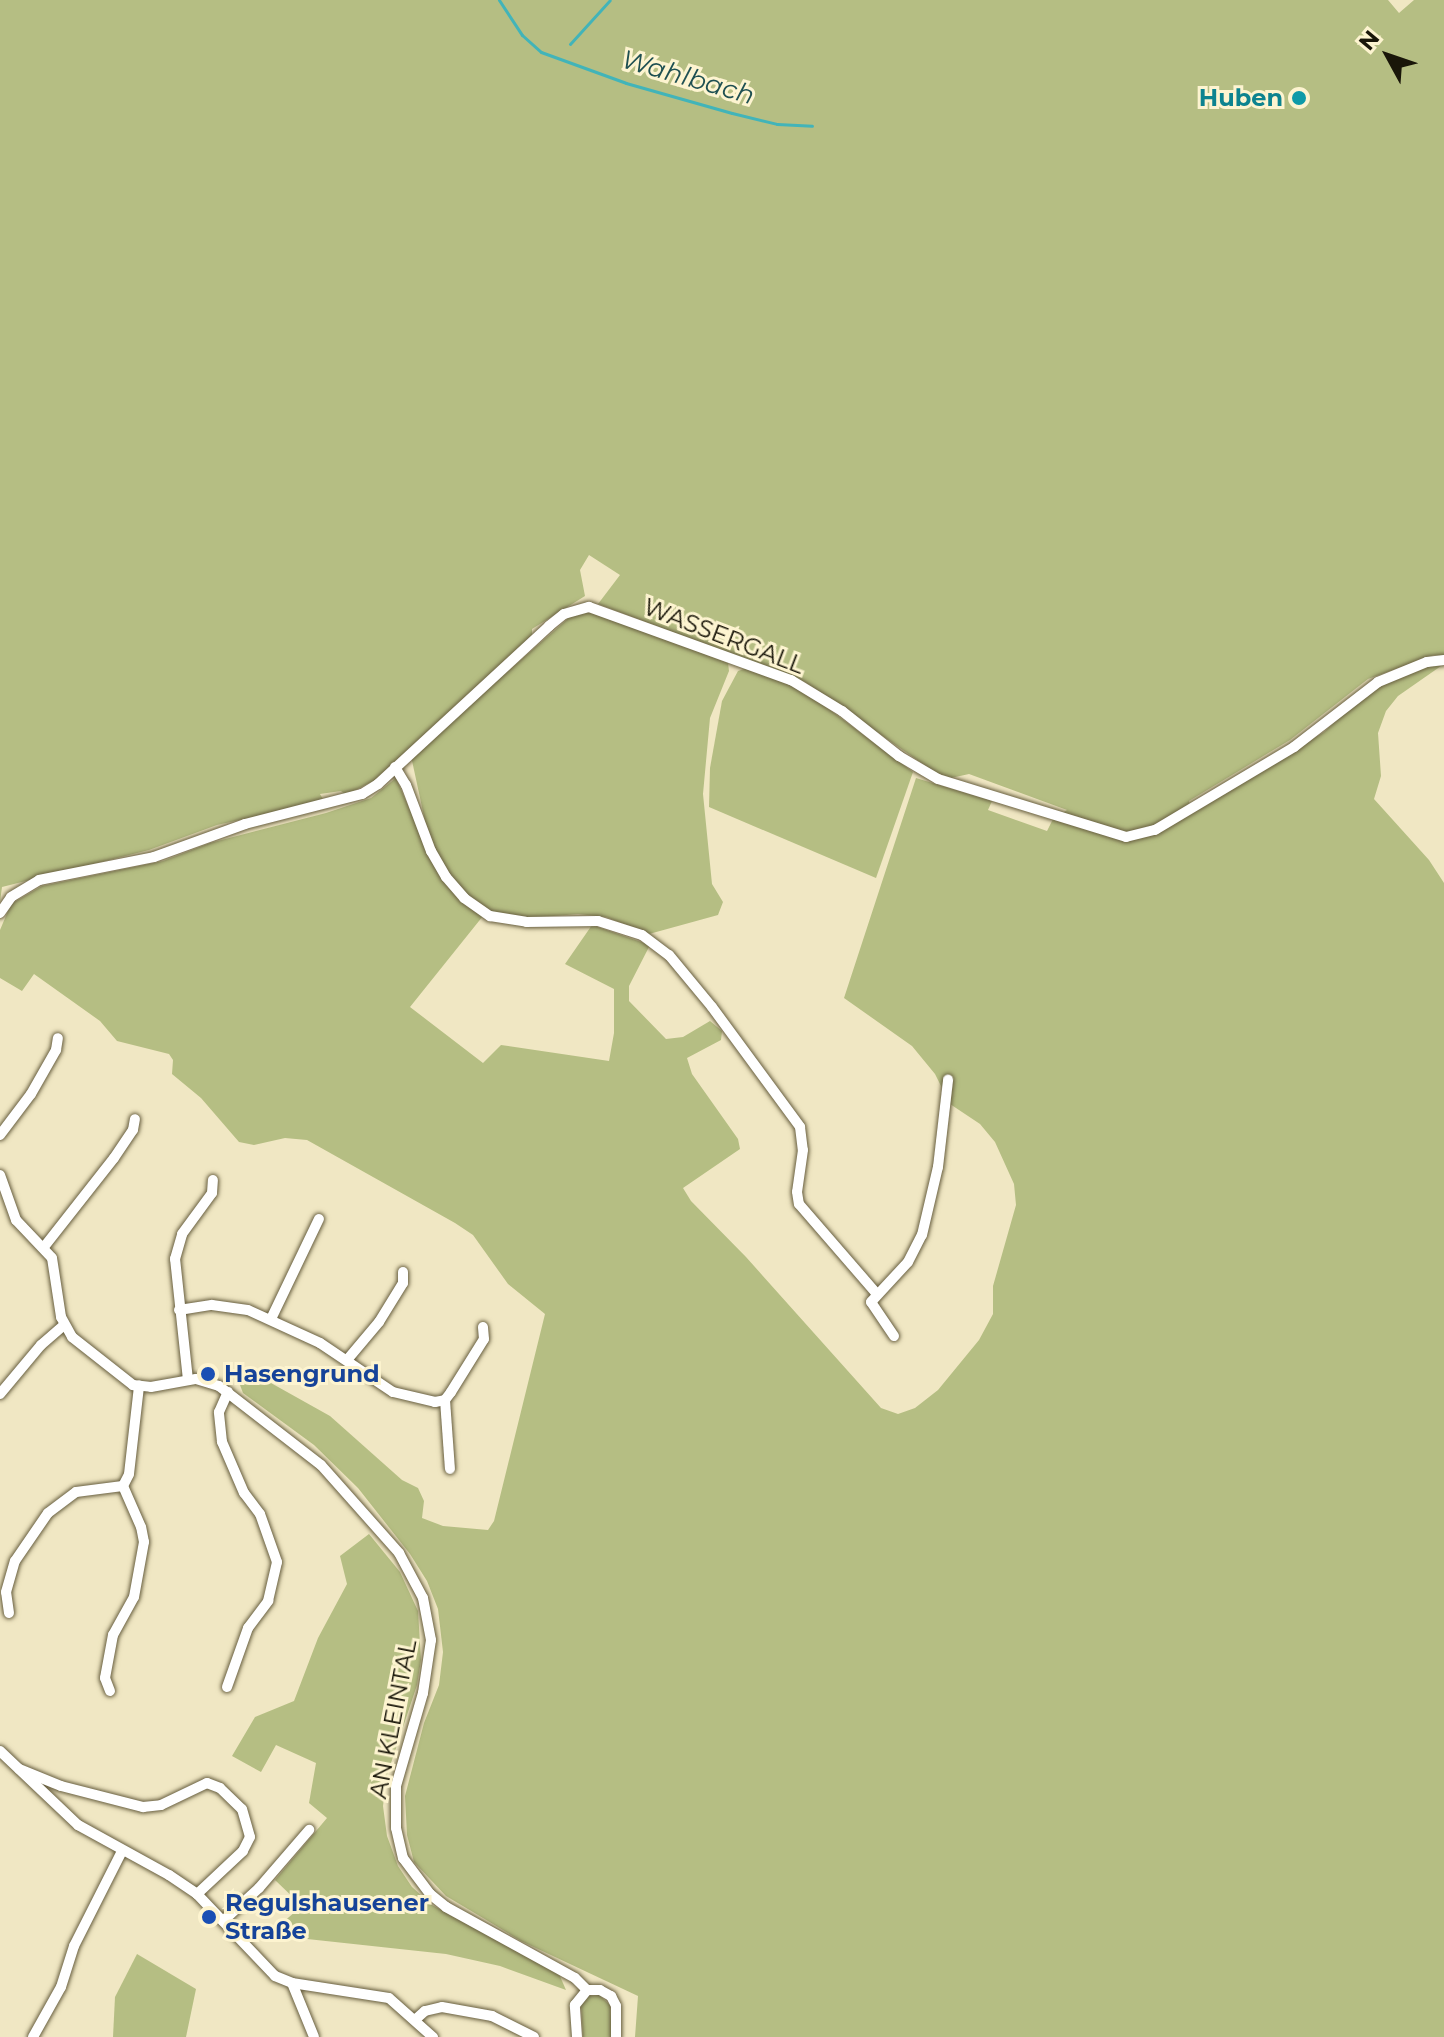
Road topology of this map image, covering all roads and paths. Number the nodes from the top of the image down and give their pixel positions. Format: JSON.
{"nodes":[{"id":1,"x":1444,"y":660,"type":"edge"},
{"id":2,"x":395,"y":767,"type":"junction"},
{"id":3,"x":0,"y":913,"type":"edge"},
{"id":4,"x":58,"y":1038,"type":"dead end"},
{"id":5,"x":948,"y":1080,"type":"dead end"},
{"id":6,"x":135,"y":1119,"type":"dead end"},
{"id":7,"x":0,"y":1135,"type":"edge"},
{"id":8,"x":0,"y":1175,"type":"edge"},
{"id":9,"x":213,"y":1180,"type":"dead end"},
{"id":10,"x":319,"y":1219,"type":"dead end"},
{"id":11,"x":44,"y":1247,"type":"junction"},
{"id":12,"x":403,"y":1272,"type":"dead end"},
{"id":13,"x":877,"y":1294,"type":"junction"},
{"id":14,"x":179,"y":1310,"type":"junction"},
{"id":15,"x":271,"y":1319,"type":"junction"},
{"id":16,"x":63,"y":1326,"type":"junction"},
{"id":17,"x":483,"y":1327,"type":"dead end"},
{"id":18,"x":894,"y":1336,"type":"dead end"},
{"id":19,"x":347,"y":1360,"type":"junction"},
{"id":20,"x":188,"y":1380,"type":"junction"},
{"id":21,"x":139,"y":1386,"type":"junction"},
{"id":22,"x":228,"y":1392,"type":"junction"},
{"id":23,"x":0,"y":1394,"type":"edge"},
{"id":24,"x":445,"y":1400,"type":"junction"},
{"id":25,"x":450,"y":1469,"type":"dead end"},
{"id":26,"x":123,"y":1486,"type":"junction"},
{"id":27,"x":9,"y":1613,"type":"dead end"},
{"id":28,"x":227,"y":1687,"type":"dead end"},
{"id":29,"x":110,"y":1691,"type":"dead end"},
{"id":30,"x":0,"y":1751,"type":"edge"},
{"id":31,"x":19,"y":1769,"type":"junction"},
{"id":32,"x":309,"y":1830,"type":"dead end"},
{"id":33,"x":122,"y":1851,"type":"junction"},
{"id":34,"x":197,"y":1894,"type":"junction"},
{"id":35,"x":223,"y":1921,"type":"junction"},
{"id":36,"x":292,"y":1983,"type":"junction"},
{"id":37,"x":587,"y":1990,"type":"junction"},
{"id":38,"x":416,"y":2019,"type":"junction"},
{"id":39,"x":33,"y":2037,"type":"edge"},
{"id":40,"x":314,"y":2037,"type":"edge"},
{"id":41,"x":433,"y":2037,"type":"edge"},
{"id":42,"x":534,"y":2037,"type":"edge"},
{"id":43,"x":577,"y":2037,"type":"edge"},
{"id":44,"x":616,"y":2037,"type":"edge"}],
"edges":[{"from":1,"to":2,"type":"street","name":"WASSERGALL"},
{"from":2,"to":3,"type":"street","name":"WASSERGALL"},
{"from":2,"to":13,"type":"street"},
{"from":4,"to":7,"type":"street"},
{"from":5,"to":13,"type":"street"},
{"from":6,"to":11,"type":"street"},
{"from":8,"to":11,"type":"street"},
{"from":9,"to":14,"type":"street"},
{"from":10,"to":15,"type":"street"},
{"from":11,"to":16,"type":"street"},
{"from":12,"to":19,"type":"street"},
{"from":13,"to":18,"type":"street"},
{"from":14,"to":15,"type":"street"},
{"from":14,"to":20,"type":"street"},
{"from":15,"to":19,"type":"street"},
{"from":16,"to":21,"type":"street"},
{"from":16,"to":23,"type":"street"},
{"from":17,"to":24,"type":"street"},
{"from":19,"to":24,"type":"street"},
{"from":20,"to":21,"type":"street"},
{"from":20,"to":22,"type":"street"},
{"from":21,"to":26,"type":"street"},
{"from":22,"to":28,"type":"street"},
{"from":22,"to":37,"type":"street","name":"AN KLEINTAL"},
{"from":24,"to":25,"type":"street"},
{"from":26,"to":27,"type":"street"},
{"from":26,"to":29,"type":"street"},
{"from":30,"to":31,"type":"street"},
{"from":31,"to":33,"type":"street"},
{"from":31,"to":34,"type":"street"},
{"from":32,"to":35,"type":"street"},
{"from":33,"to":34,"type":"street"},
{"from":33,"to":39,"type":"street"},
{"from":34,"to":35,"type":"street"},
{"from":35,"to":36,"type":"street"},
{"from":36,"to":38,"type":"street"},
{"from":36,"to":40,"type":"street"},
{"from":37,"to":43,"type":"street"},
{"from":37,"to":44,"type":"street","name":"AN KLEINTAL"},
{"from":38,"to":41,"type":"street"},
{"from":38,"to":42,"type":"street"}]}
